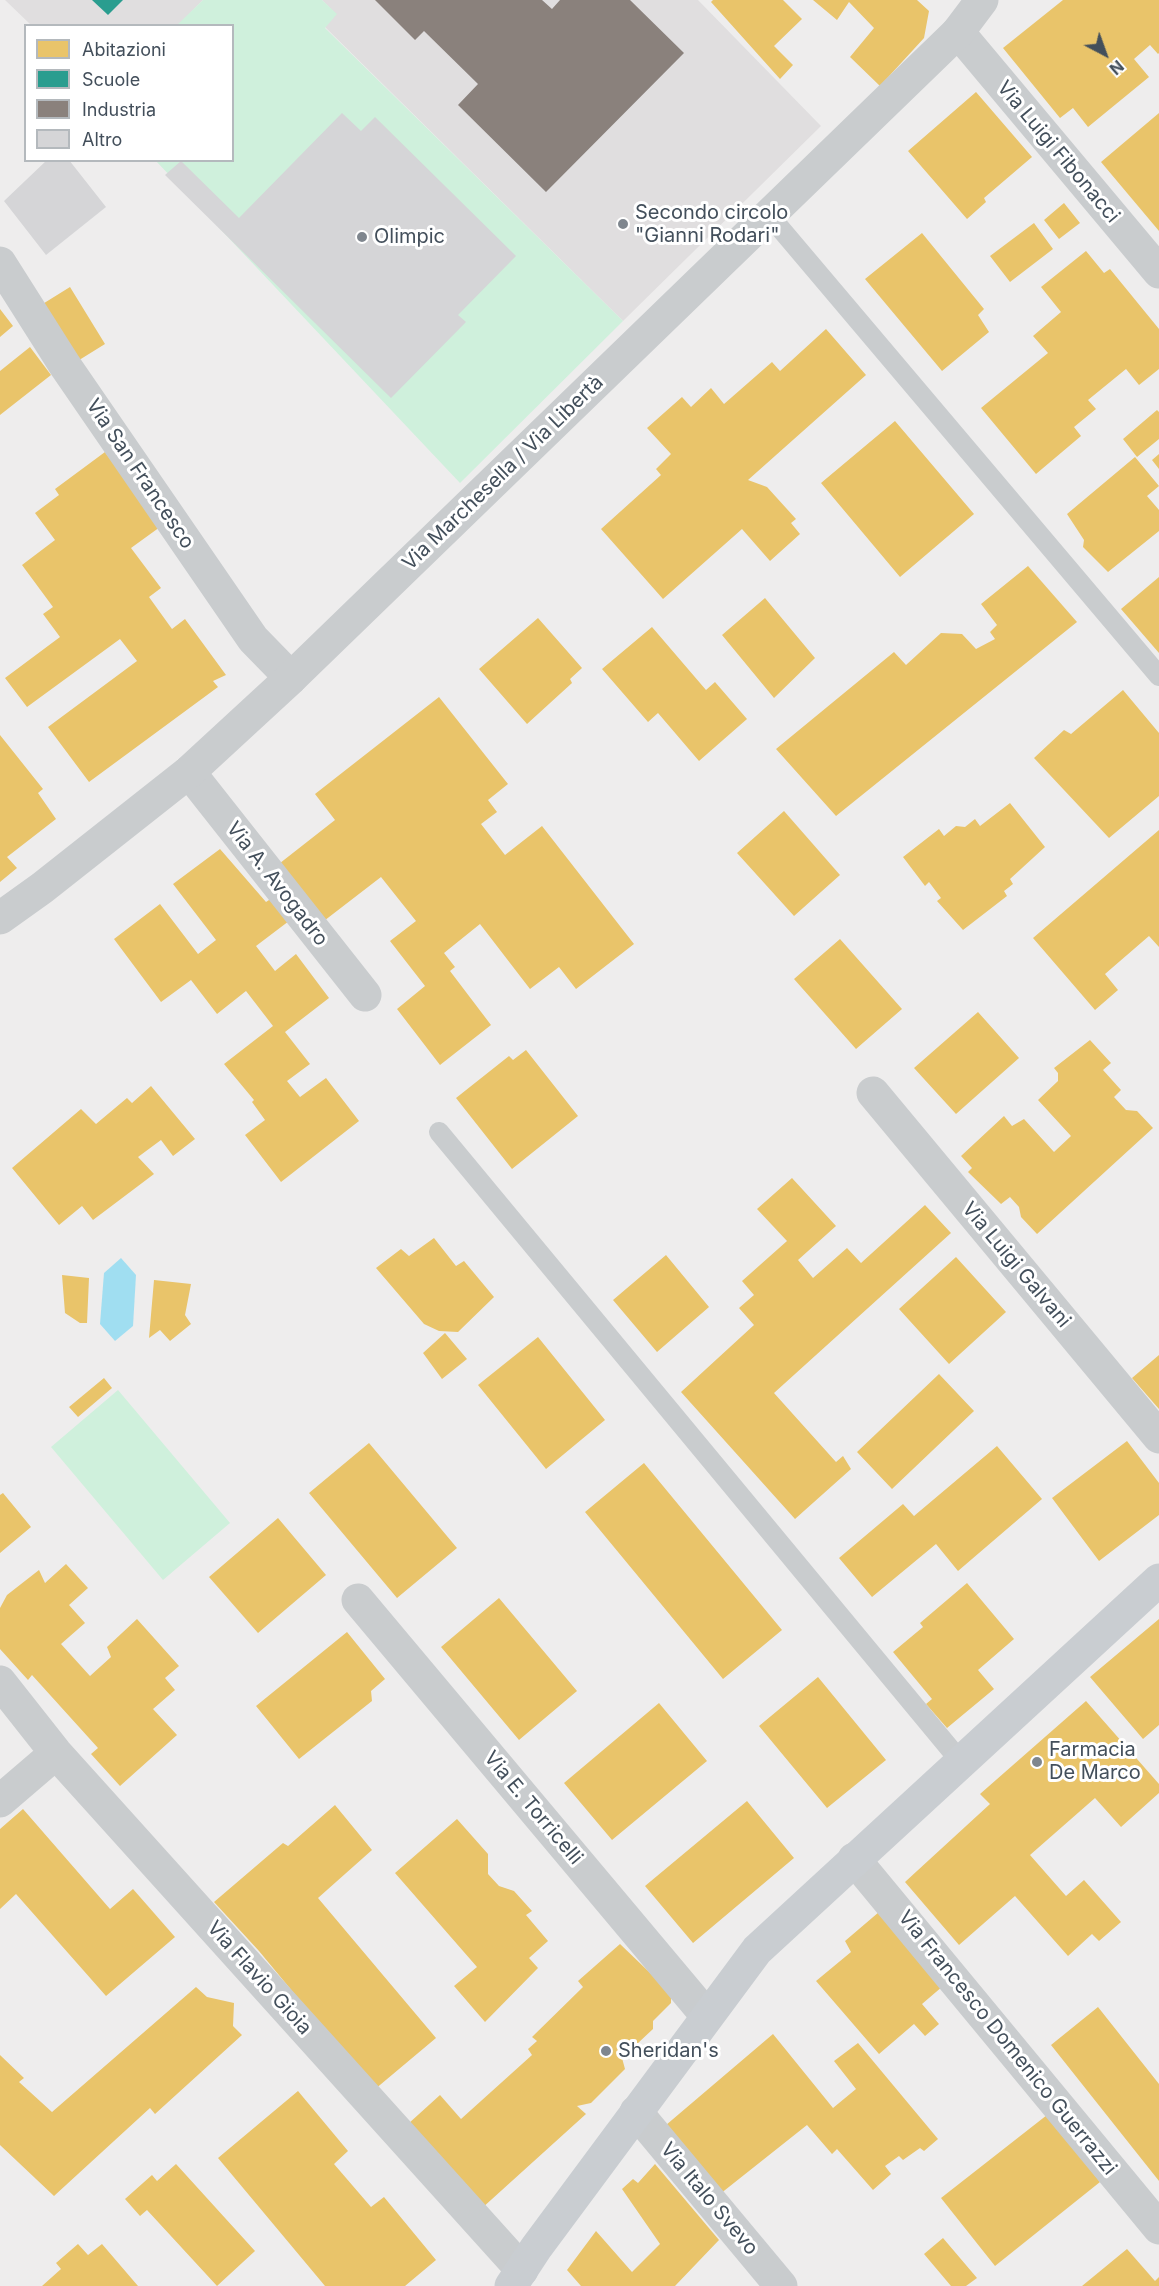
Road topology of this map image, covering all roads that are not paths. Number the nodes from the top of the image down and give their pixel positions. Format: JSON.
{"nodes":[{"id":1,"x":982,"y":0,"type":"edge"},
{"id":2,"x":958,"y":32,"type":"junction"},
{"id":3,"x":769,"y":215,"type":"junction"},
{"id":4,"x":0,"y":263,"type":"edge"},
{"id":5,"x":1159,"y":272,"type":"edge"},
{"id":6,"x":1159,"y":676,"type":"edge"},
{"id":7,"x":291,"y":678,"type":"junction"},
{"id":8,"x":189,"y":772,"type":"junction"},
{"id":9,"x":0,"y":918,"type":"edge"},
{"id":10,"x":366,"y":995,"type":"dead end"},
{"id":11,"x":873,"y":1093,"type":"dead end"},
{"id":12,"x":439,"y":1132,"type":"dead end"},
{"id":13,"x":1159,"y":1437,"type":"edge"},
{"id":14,"x":1159,"y":1580,"type":"edge"},
{"id":15,"x":358,"y":1600,"type":"dead end"},
{"id":16,"x":0,"y":1682,"type":"edge"},
{"id":17,"x":56,"y":1753,"type":"junction"},
{"id":18,"x":961,"y":1762,"type":"junction"},
{"id":19,"x":0,"y":1801,"type":"edge"},
{"id":20,"x":854,"y":1859,"type":"junction"},
{"id":21,"x":707,"y":2016,"type":"junction"},
{"id":22,"x":636,"y":2112,"type":"junction"},
{"id":23,"x":1159,"y":2228,"type":"edge"},
{"id":24,"x":517,"y":2278,"type":"edge"},
{"id":25,"x":781,"y":2286,"type":"edge"}],
"edges":[{"from":1,"to":2,"type":"street","name":"Via Marchesella / Via Libertà"},
{"from":2,"to":3,"type":"street","name":"Via Marchesella / Via Libertà"},
{"from":2,"to":5,"type":"street","name":"Via Luigi Fibonacci"},
{"from":3,"to":6,"type":"lane"},
{"from":3,"to":7,"type":"street","name":"Via Marchesella / Via Libertà"},
{"from":4,"to":7,"type":"street","name":"Via San Francesco"},
{"from":7,"to":8,"type":"street","name":"Via Marchesella / Via Libertà"},
{"from":8,"to":9,"type":"street","name":"Via Marchesella / Via Libertà"},
{"from":8,"to":10,"type":"street","name":"Via A. Avogadro"},
{"from":11,"to":13,"type":"street","name":"Via Luigi Galvani"},
{"from":12,"to":18,"type":"lane"},
{"from":14,"to":18,"type":"main road"},
{"from":15,"to":21,"type":"street","name":"Via E. Torricelli"},
{"from":16,"to":17,"type":"street","name":"Via Flavio Gioia"},
{"from":17,"to":19,"type":"street"},
{"from":17,"to":24,"type":"street","name":"Via Flavio Gioia"},
{"from":18,"to":20,"type":"main road"},
{"from":20,"to":21,"type":"main road"},
{"from":20,"to":23,"type":"street","name":"Via Francesco Domenico Guerrazzi"},
{"from":21,"to":22,"type":"main road"},
{"from":22,"to":24,"type":"main road"},
{"from":22,"to":25,"type":"street","name":"Via Italo Svevo"}]}
